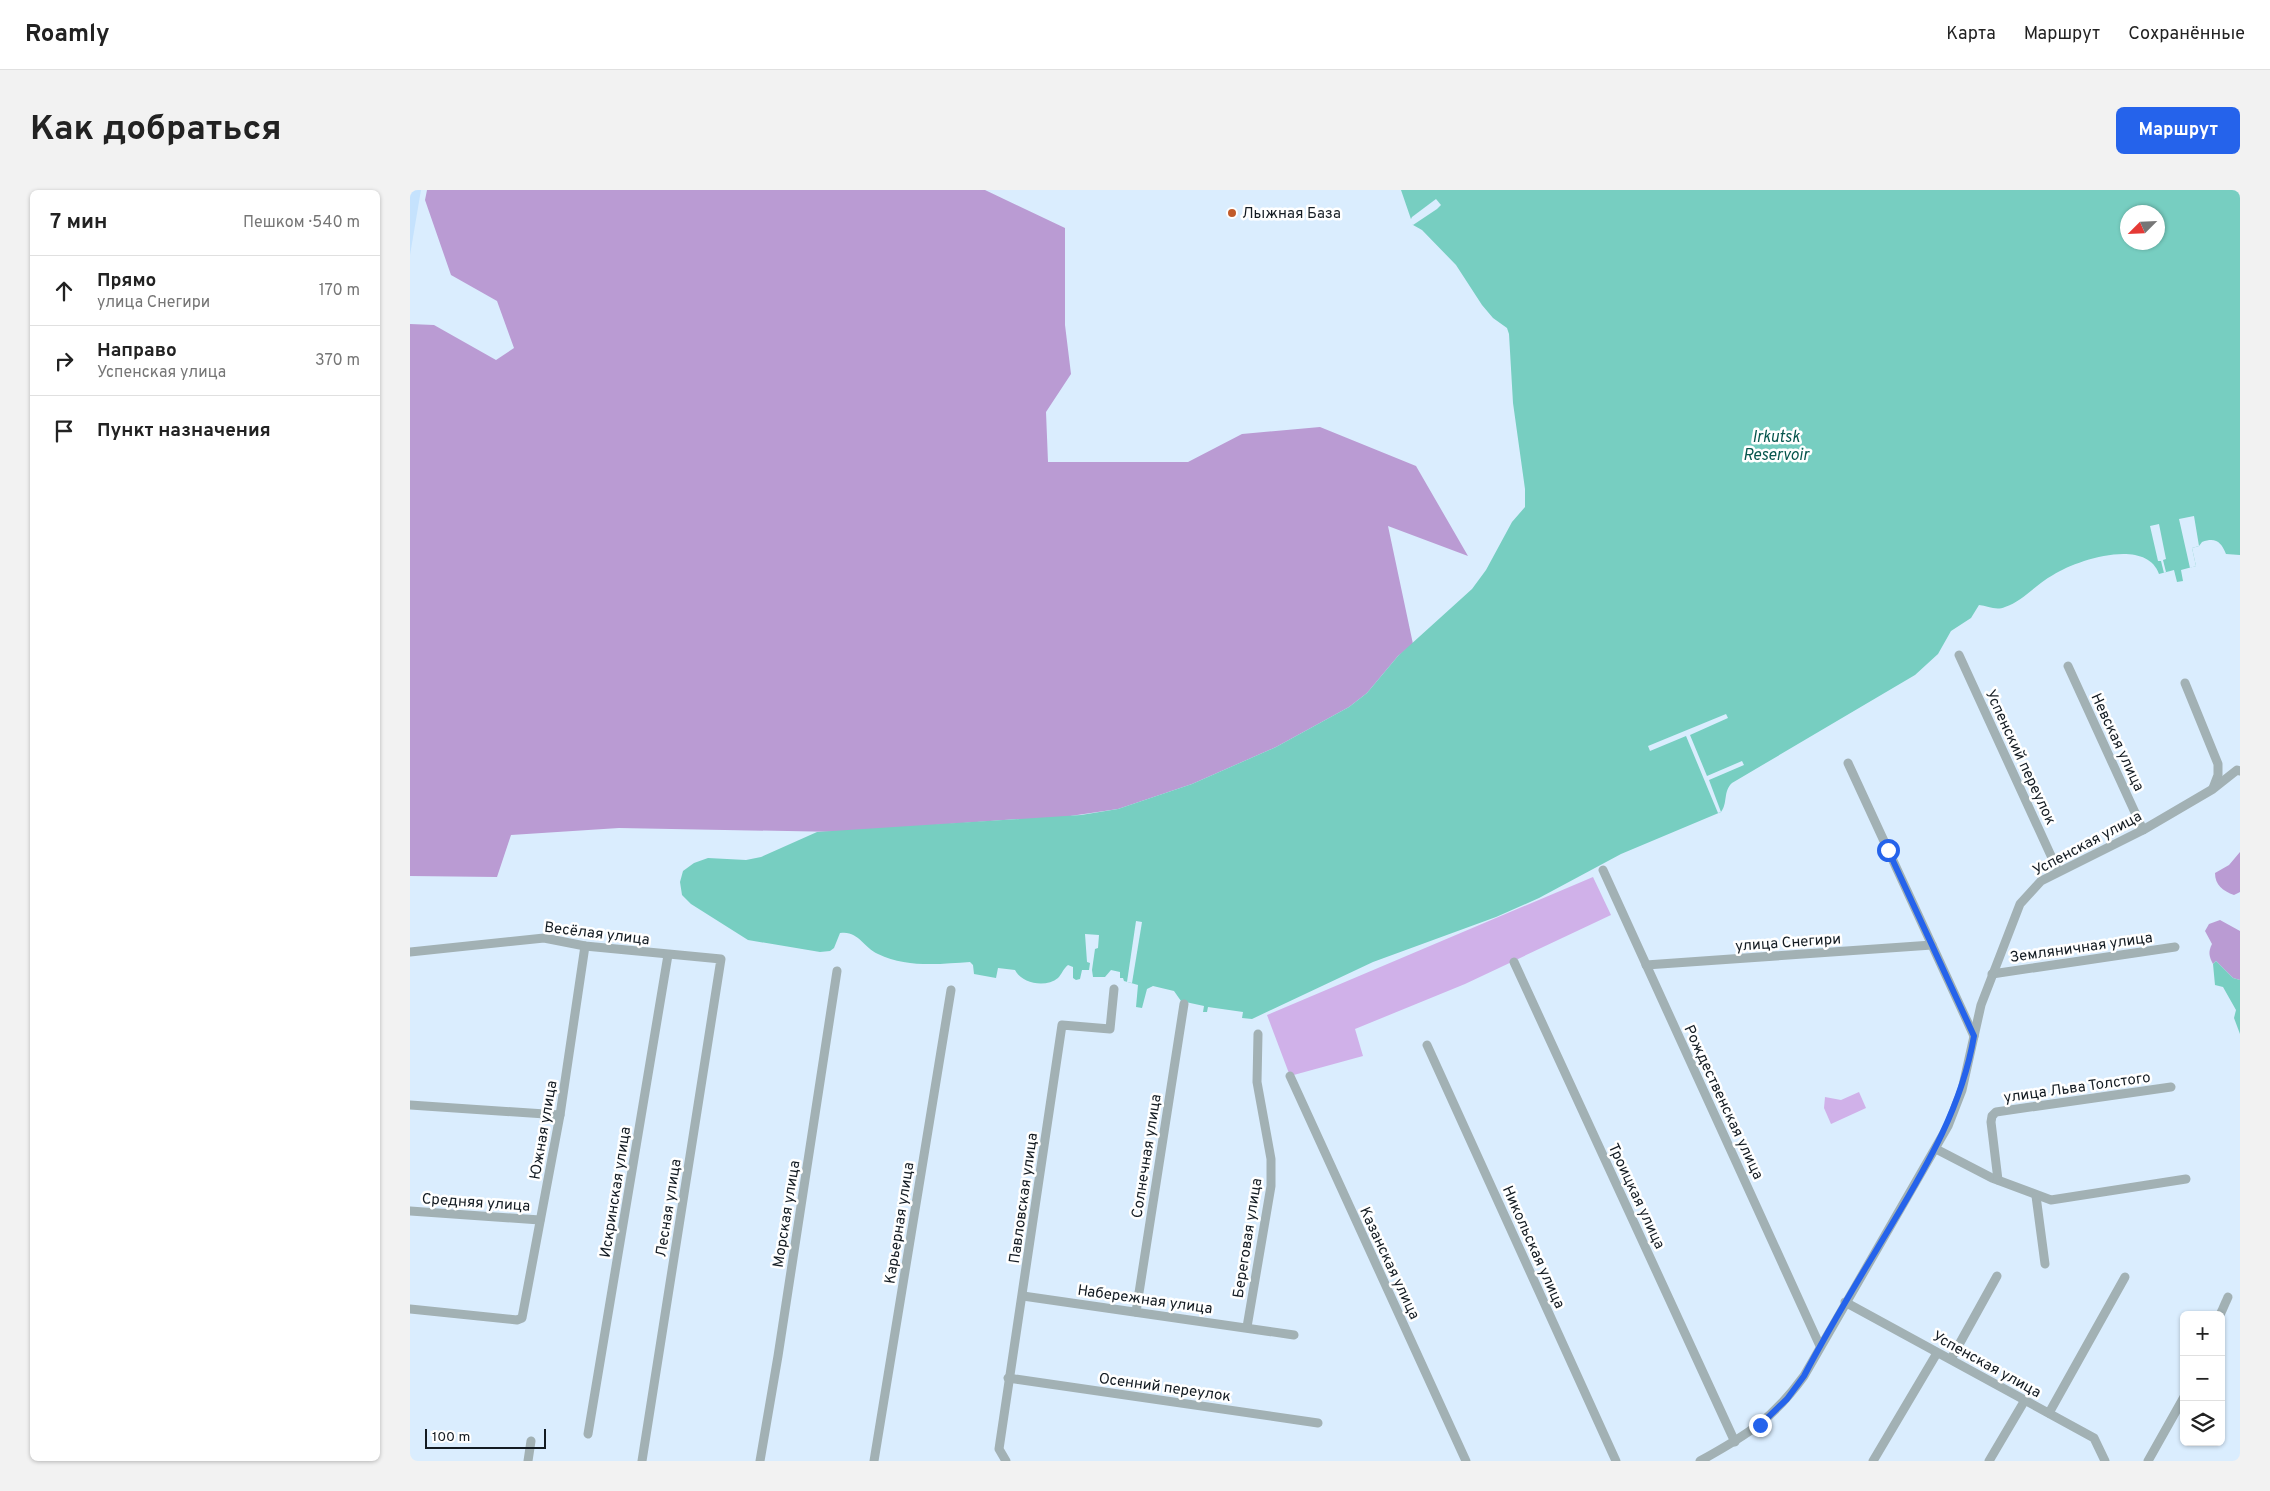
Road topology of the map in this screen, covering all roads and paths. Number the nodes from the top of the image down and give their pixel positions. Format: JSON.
{"nodes":[{"id":1,"x":1959,"y":655,"type":"dead end"},
{"id":2,"x":2068,"y":666,"type":"dead end"},
{"id":3,"x":2185,"y":683,"type":"dead end"},
{"id":4,"x":1848,"y":763,"type":"dead end"},
{"id":5,"x":2238,"y":770,"type":"edge"},
{"id":6,"x":2213,"y":788,"type":"junction"},
{"id":7,"x":2143,"y":830,"type":"junction"},
{"id":8,"x":1603,"y":870,"type":"dead end"},
{"id":9,"x":2058,"y":871,"type":"junction"},
{"id":10,"x":585,"y":946,"type":"junction"},
{"id":11,"x":1932,"y":946,"type":"junction"},
{"id":12,"x":2175,"y":947,"type":"dead end"},
{"id":13,"x":410,"y":952,"type":"edge"},
{"id":14,"x":668,"y":955,"type":"junction"},
{"id":15,"x":721,"y":959,"type":"joint"},
{"id":16,"x":1514,"y":962,"type":"dead end"},
{"id":17,"x":1646,"y":966,"type":"junction"},
{"id":18,"x":837,"y":971,"type":"dead end"},
{"id":19,"x":1992,"y":974,"type":"junction"},
{"id":20,"x":1114,"y":989,"type":"dead end"},
{"id":21,"x":951,"y":990,"type":"dead end"},
{"id":22,"x":1184,"y":1004,"type":"dead end"},
{"id":23,"x":1258,"y":1034,"type":"dead end"},
{"id":24,"x":1974,"y":1036,"type":"junction"},
{"id":25,"x":1428,"y":1045,"type":"dead end"},
{"id":26,"x":1290,"y":1076,"type":"dead end"},
{"id":27,"x":2171,"y":1087,"type":"dead end"},
{"id":28,"x":410,"y":1105,"type":"edge"},
{"id":29,"x":560,"y":1115,"type":"junction"},
{"id":30,"x":1936,"y":1149,"type":"junction"},
{"id":31,"x":2186,"y":1179,"type":"dead end"},
{"id":32,"x":1998,"y":1180,"type":"junction"},
{"id":33,"x":2036,"y":1196,"type":"junction"},
{"id":34,"x":410,"y":1211,"type":"edge"},
{"id":35,"x":540,"y":1220,"type":"junction"},
{"id":36,"x":2045,"y":1264,"type":"dead end"},
{"id":37,"x":1997,"y":1276,"type":"dead end"},
{"id":38,"x":2125,"y":1277,"type":"dead end"},
{"id":39,"x":1023,"y":1296,"type":"junction"},
{"id":40,"x":2228,"y":1297,"type":"dead end"},
{"id":41,"x":1845,"y":1302,"type":"junction"},
{"id":42,"x":410,"y":1309,"type":"edge"},
{"id":43,"x":2222,"y":1311,"type":"edge"},
{"id":44,"x":1136,"y":1312,"type":"junction"},
{"id":45,"x":1246,"y":1327,"type":"junction"},
{"id":46,"x":1294,"y":1335,"type":"dead end"},
{"id":47,"x":1820,"y":1346,"type":"junction"},
{"id":48,"x":1937,"y":1352,"type":"junction"},
{"id":49,"x":1951,"y":1359,"type":"junction"},
{"id":50,"x":1008,"y":1378,"type":"junction"},
{"id":51,"x":2025,"y":1400,"type":"junction"},
{"id":52,"x":2182,"y":1401,"type":"edge"},
{"id":53,"x":2049,"y":1413,"type":"junction"},
{"id":54,"x":1318,"y":1423,"type":"dead end"},
{"id":55,"x":588,"y":1434,"type":"dead end"},
{"id":56,"x":531,"y":1441,"type":"dead end"},
{"id":57,"x":1735,"y":1442,"type":"junction"},
{"id":58,"x":528,"y":1461,"type":"edge"},
{"id":59,"x":642,"y":1461,"type":"edge"},
{"id":60,"x":760,"y":1461,"type":"edge"},
{"id":61,"x":874,"y":1461,"type":"edge"},
{"id":62,"x":1006,"y":1461,"type":"edge"},
{"id":63,"x":1466,"y":1461,"type":"edge"},
{"id":64,"x":1616,"y":1461,"type":"edge"},
{"id":65,"x":1700,"y":1461,"type":"edge"},
{"id":66,"x":1874,"y":1461,"type":"edge"},
{"id":67,"x":1990,"y":1461,"type":"edge"},
{"id":68,"x":2106,"y":1461,"type":"edge"},
{"id":69,"x":2148,"y":1461,"type":"edge"}],
"edges":[{"from":1,"to":9,"type":"street","name":"Успенский переулок"},
{"from":2,"to":7,"type":"street","name":"Невская улица"},
{"from":3,"to":6,"type":"street"},
{"from":4,"to":11,"type":"street"},
{"from":5,"to":6,"type":"street","name":"Успенская улица"},
{"from":6,"to":7,"type":"street","name":"Успенская улица"},
{"from":7,"to":9,"type":"street","name":"Успенская улица"},
{"from":8,"to":17,"type":"street","name":"Рождественская улица"},
{"from":9,"to":19,"type":"street","name":"Успенская улица"},
{"from":10,"to":13,"type":"street","name":"Весёлая улица"},
{"from":10,"to":14,"type":"street","name":"Весёлая улица"},
{"from":10,"to":29,"type":"street","name":"Южная улица"},
{"from":11,"to":17,"type":"street","name":"улица Снегири"},
{"from":11,"to":24,"type":"street"},
{"from":12,"to":19,"type":"street","name":"Земляничная улица"},
{"from":14,"to":15,"type":"street","name":"Весёлая улица"},
{"from":14,"to":55,"type":"street","name":"Искринская улица"},
{"from":15,"to":59,"type":"street","name":"Лесная улица"},
{"from":16,"to":57,"type":"street","name":"Троицкая улица"},
{"from":17,"to":47,"type":"street","name":"Рождественская улица"},
{"from":18,"to":60,"type":"street","name":"Морская улица"},
{"from":19,"to":24,"type":"street","name":"Успенская улица"},
{"from":20,"to":39,"type":"street","name":"Павловская улица"},
{"from":21,"to":61,"type":"street","name":"Карьерная улица"},
{"from":22,"to":44,"type":"street","name":"Солнечная улица"},
{"from":23,"to":45,"type":"street","name":"Береговая улица"},
{"from":24,"to":30,"type":"street","name":"Успенская улица"},
{"from":25,"to":64,"type":"street","name":"Никольская улица"},
{"from":26,"to":63,"type":"street","name":"Казанская улица"},
{"from":27,"to":32,"type":"street","name":"улица Льва Толстого"},
{"from":28,"to":29,"type":"street"},
{"from":29,"to":35,"type":"street","name":"Южная улица"},
{"from":30,"to":32,"type":"street"},
{"from":30,"to":41,"type":"street","name":"Успенская улица"},
{"from":31,"to":33,"type":"street"},
{"from":32,"to":33,"type":"street"},
{"from":33,"to":36,"type":"street"},
{"from":34,"to":35,"type":"street","name":"Средняя улица"},
{"from":35,"to":42,"type":"street","name":"Южная улица"},
{"from":37,"to":49,"type":"street"},
{"from":38,"to":53,"type":"street"},
{"from":39,"to":44,"type":"street","name":"Набережная улица"},
{"from":39,"to":50,"type":"street","name":"Павловская улица"},
{"from":40,"to":43,"type":"street"},
{"from":41,"to":47,"type":"street","name":"Успенская улица"},
{"from":41,"to":48,"type":"street","name":"Успенская улица"},
{"from":44,"to":45,"type":"street","name":"Набережная улица"},
{"from":45,"to":46,"type":"street","name":"Набережная улица"},
{"from":47,"to":57,"type":"street","name":"Успенская улица"},
{"from":48,"to":49,"type":"street","name":"Успенская улица"},
{"from":48,"to":66,"type":"street"},
{"from":49,"to":51,"type":"street","name":"Успенская улица"},
{"from":50,"to":54,"type":"street","name":"Осенний переулок"},
{"from":50,"to":62,"type":"street","name":"Павловская улица"},
{"from":51,"to":53,"type":"street","name":"Успенская улица"},
{"from":51,"to":67,"type":"street"},
{"from":52,"to":69,"type":"street"},
{"from":53,"to":68,"type":"street","name":"Успенская улица"},
{"from":56,"to":58,"type":"street"},
{"from":57,"to":65,"type":"street","name":"Успенская улица"}]}
